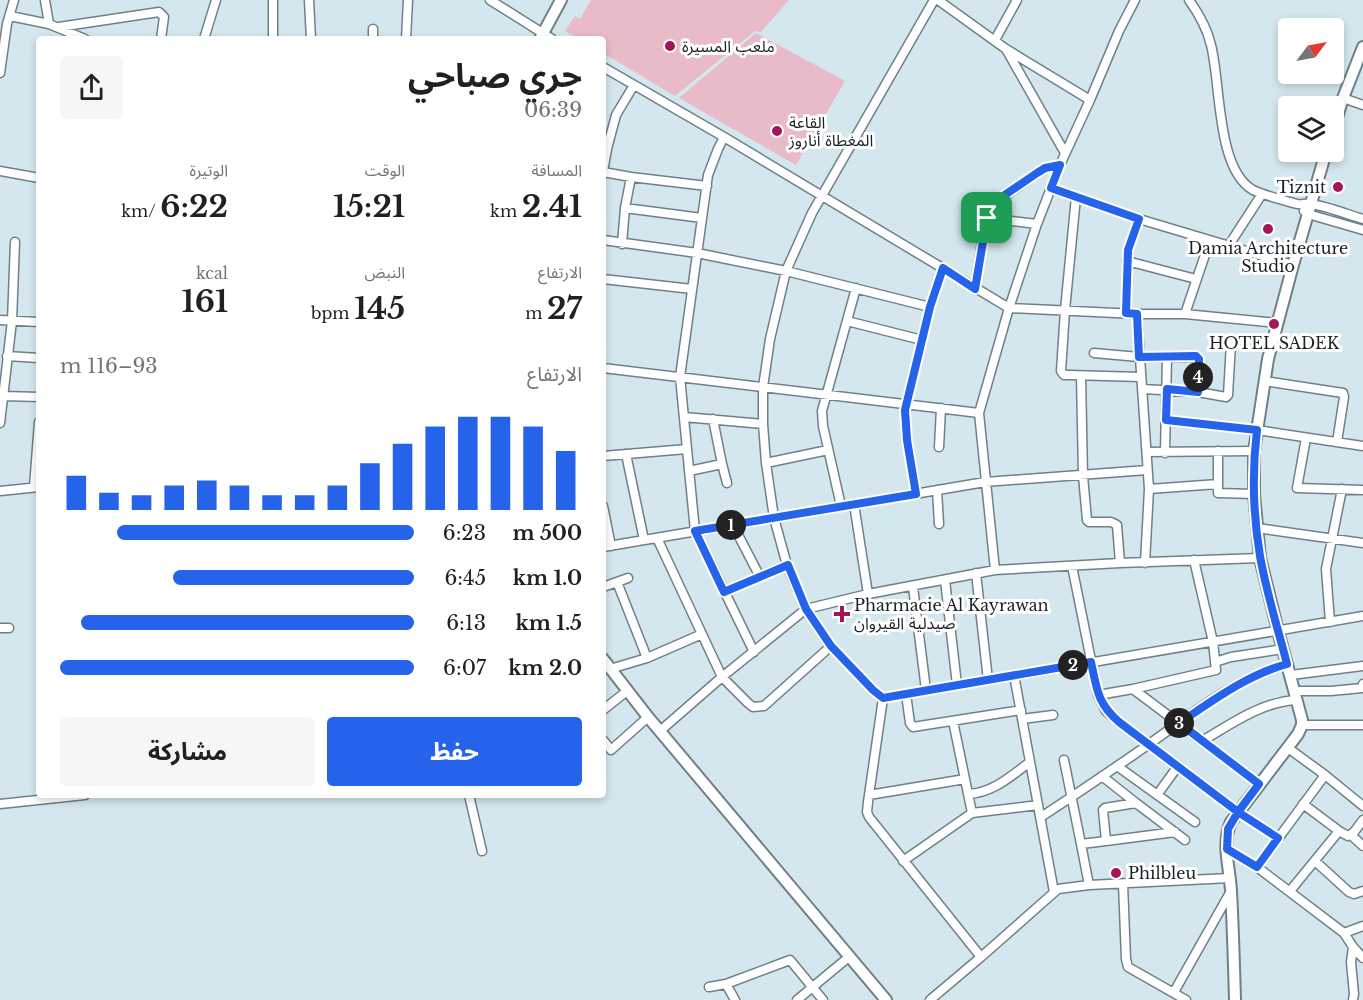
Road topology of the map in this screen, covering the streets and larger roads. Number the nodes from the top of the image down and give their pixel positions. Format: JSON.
{"nodes":[{"id":1,"x":14,"y":0,"type":"edge"},
{"id":2,"x":45,"y":0,"type":"edge"},
{"id":3,"x":216,"y":0,"type":"edge"},
{"id":4,"x":273,"y":0,"type":"edge"},
{"id":5,"x":309,"y":0,"type":"edge"},
{"id":6,"x":408,"y":0,"type":"edge"},
{"id":7,"x":490,"y":0,"type":"edge"},
{"id":8,"x":561,"y":0,"type":"edge"},
{"id":9,"x":936,"y":0,"type":"edge"},
{"id":10,"x":1017,"y":0,"type":"edge"},
{"id":11,"x":1135,"y":0,"type":"edge"},
{"id":12,"x":1189,"y":0,"type":"edge"},
{"id":13,"x":6,"y":21,"type":"edge"},
{"id":14,"x":49,"y":24,"type":"junction"},
{"id":15,"x":59,"y":27,"type":"junction"},
{"id":16,"x":373,"y":29,"type":"dead end"},
{"id":17,"x":58,"y":36,"type":"edge"},
{"id":18,"x":78,"y":36,"type":"edge"},
{"id":19,"x":161,"y":36,"type":"edge"},
{"id":20,"x":205,"y":36,"type":"edge"},
{"id":21,"x":273,"y":36,"type":"edge"},
{"id":22,"x":311,"y":36,"type":"edge"},
{"id":23,"x":373,"y":36,"type":"edge"},
{"id":24,"x":406,"y":36,"type":"edge"},
{"id":25,"x":544,"y":36,"type":"edge"},
{"id":26,"x":545,"y":36,"type":"edge"},
{"id":27,"x":994,"y":40,"type":"junction"},
{"id":28,"x":1363,"y":47,"type":"edge"},
{"id":29,"x":1006,"y":49,"type":"junction"},
{"id":30,"x":606,"y":70,"type":"edge"},
{"id":31,"x":0,"y":73,"type":"edge"},
{"id":32,"x":634,"y":85,"type":"junction"},
{"id":33,"x":1344,"y":96,"type":"edge"},
{"id":34,"x":1344,"y":98,"type":"edge"},
{"id":35,"x":1090,"y":100,"type":"junction"},
{"id":36,"x":1363,"y":105,"type":"edge"},
{"id":37,"x":724,"y":137,"type":"junction"},
{"id":38,"x":1065,"y":153,"type":"junction"},
{"id":39,"x":606,"y":154,"type":"edge"},
{"id":40,"x":1323,"y":162,"type":"edge"},
{"id":41,"x":1060,"y":165,"type":"junction"},
{"id":42,"x":0,"y":171,"type":"edge"},
{"id":43,"x":606,"y":172,"type":"edge"},
{"id":44,"x":36,"y":177,"type":"edge"},
{"id":45,"x":631,"y":177,"type":"junction"},
{"id":46,"x":707,"y":186,"type":"junction"},
{"id":47,"x":1051,"y":188,"type":"junction"},
{"id":48,"x":1262,"y":194,"type":"junction"},
{"id":49,"x":822,"y":196,"type":"junction"},
{"id":50,"x":1076,"y":197,"type":"junction"},
{"id":51,"x":625,"y":208,"type":"junction"},
{"id":52,"x":1309,"y":209,"type":"junction"},
{"id":53,"x":702,"y":218,"type":"junction"},
{"id":54,"x":987,"y":218,"type":"junction"},
{"id":55,"x":1139,"y":219,"type":"junction"},
{"id":56,"x":1363,"y":219,"type":"edge"},
{"id":57,"x":1036,"y":224,"type":"junction"},
{"id":58,"x":1363,"y":230,"type":"edge"},
{"id":59,"x":606,"y":240,"type":"edge"},
{"id":60,"x":1210,"y":240,"type":"junction"},
{"id":61,"x":15,"y":242,"type":"dead end"},
{"id":62,"x":622,"y":243,"type":"junction"},
{"id":63,"x":1229,"y":245,"type":"junction"},
{"id":64,"x":697,"y":253,"type":"junction"},
{"id":65,"x":1127,"y":261,"type":"junction"},
{"id":66,"x":1293,"y":265,"type":"junction"},
{"id":67,"x":943,"y":268,"type":"junction"},
{"id":68,"x":786,"y":271,"type":"junction"},
{"id":69,"x":606,"y":279,"type":"edge"},
{"id":70,"x":1196,"y":279,"type":"junction"},
{"id":71,"x":856,"y":288,"type":"junction"},
{"id":72,"x":692,"y":289,"type":"junction"},
{"id":73,"x":975,"y":289,"type":"junction"},
{"id":74,"x":930,"y":307,"type":"junction"},
{"id":75,"x":1009,"y":308,"type":"junction"},
{"id":76,"x":1065,"y":310,"type":"junction"},
{"id":77,"x":1126,"y":313,"type":"junction"},
{"id":78,"x":1137,"y":314,"type":"junction"},
{"id":79,"x":1185,"y":314,"type":"junction"},
{"id":80,"x":0,"y":320,"type":"edge"},
{"id":81,"x":12,"y":321,"type":"junction"},
{"id":82,"x":847,"y":321,"type":"junction"},
{"id":83,"x":36,"y":322,"type":"edge"},
{"id":84,"x":1277,"y":323,"type":"junction"},
{"id":85,"x":922,"y":340,"type":"junction"},
{"id":86,"x":1231,"y":343,"type":"dead end"},
{"id":87,"x":1094,"y":353,"type":"dead end"},
{"id":88,"x":7,"y":357,"type":"junction"},
{"id":89,"x":1139,"y":357,"type":"junction"},
{"id":90,"x":1167,"y":357,"type":"junction"},
{"id":91,"x":36,"y":358,"type":"edge"},
{"id":92,"x":606,"y":368,"type":"edge"},
{"id":93,"x":1081,"y":375,"type":"junction"},
{"id":94,"x":680,"y":377,"type":"junction"},
{"id":95,"x":1141,"y":377,"type":"junction"},
{"id":96,"x":1264,"y":381,"type":"junction"},
{"id":97,"x":763,"y":387,"type":"junction"},
{"id":98,"x":1143,"y":389,"type":"junction"},
{"id":99,"x":1167,"y":389,"type":"junction"},
{"id":100,"x":1198,"y":392,"type":"junction"},
{"id":101,"x":826,"y":394,"type":"junction"},
{"id":102,"x":36,"y":397,"type":"edge"},
{"id":103,"x":2,"y":399,"type":"edge"},
{"id":104,"x":906,"y":404,"type":"junction"},
{"id":105,"x":941,"y":408,"type":"junction"},
{"id":106,"x":979,"y":413,"type":"junction"},
{"id":107,"x":684,"y":417,"type":"junction"},
{"id":108,"x":713,"y":419,"type":"junction"},
{"id":109,"x":1166,"y":420,"type":"junction"},
{"id":110,"x":0,"y":423,"type":"edge"},
{"id":111,"x":763,"y":424,"type":"junction"},
{"id":112,"x":1257,"y":430,"type":"junction"},
{"id":113,"x":1306,"y":438,"type":"junction"},
{"id":114,"x":1337,"y":442,"type":"junction"},
{"id":115,"x":1363,"y":446,"type":"edge"},
{"id":116,"x":939,"y":447,"type":"dead end"},
{"id":117,"x":687,"y":449,"type":"junction"},
{"id":118,"x":828,"y":450,"type":"junction"},
{"id":119,"x":1218,"y":451,"type":"junction"},
{"id":120,"x":1254,"y":451,"type":"junction"},
{"id":121,"x":1147,"y":452,"type":"junction"},
{"id":122,"x":1165,"y":453,"type":"junction"},
{"id":123,"x":626,"y":454,"type":"junction"},
{"id":124,"x":606,"y":456,"type":"edge"},
{"id":125,"x":766,"y":463,"type":"junction"},
{"id":126,"x":722,"y":464,"type":"junction"},
{"id":127,"x":1147,"y":470,"type":"junction"},
{"id":128,"x":689,"y":471,"type":"junction"},
{"id":129,"x":1083,"y":476,"type":"junction"},
{"id":130,"x":985,"y":482,"type":"junction"},
{"id":131,"x":727,"y":483,"type":"dead end"},
{"id":132,"x":1218,"y":484,"type":"junction"},
{"id":133,"x":36,"y":487,"type":"edge"},
{"id":134,"x":1149,"y":489,"type":"junction"},
{"id":135,"x":1341,"y":489,"type":"junction"},
{"id":136,"x":0,"y":490,"type":"edge"},
{"id":137,"x":938,"y":490,"type":"junction"},
{"id":138,"x":1363,"y":490,"type":"edge"},
{"id":139,"x":916,"y":494,"type":"junction"},
{"id":140,"x":1254,"y":494,"type":"junction"},
{"id":141,"x":854,"y":504,"type":"junction"},
{"id":142,"x":841,"y":506,"type":"junction"},
{"id":143,"x":774,"y":518,"type":"junction"},
{"id":144,"x":939,"y":524,"type":"dead end"},
{"id":145,"x":733,"y":525,"type":"junction"},
{"id":146,"x":1257,"y":528,"type":"junction"},
{"id":147,"x":695,"y":531,"type":"junction"},
{"id":148,"x":657,"y":538,"type":"junction"},
{"id":149,"x":1332,"y":538,"type":"junction"},
{"id":150,"x":644,"y":540,"type":"junction"},
{"id":151,"x":1363,"y":543,"type":"edge"},
{"id":152,"x":607,"y":546,"type":"edge"},
{"id":153,"x":1260,"y":558,"type":"junction"},
{"id":154,"x":1194,"y":560,"type":"junction"},
{"id":155,"x":1120,"y":563,"type":"junction"},
{"id":156,"x":1146,"y":563,"type":"junction"},
{"id":157,"x":788,"y":565,"type":"junction"},
{"id":158,"x":1072,"y":566,"type":"junction"},
{"id":159,"x":995,"y":570,"type":"junction"},
{"id":160,"x":976,"y":573,"type":"junction"},
{"id":161,"x":760,"y":577,"type":"junction"},
{"id":162,"x":628,"y":578,"type":"dead end"},
{"id":163,"x":945,"y":580,"type":"junction"},
{"id":164,"x":617,"y":582,"type":"junction"},
{"id":165,"x":606,"y":586,"type":"edge"},
{"id":166,"x":913,"y":587,"type":"junction"},
{"id":167,"x":724,"y":592,"type":"junction"},
{"id":168,"x":868,"y":594,"type":"junction"},
{"id":169,"x":806,"y":609,"type":"junction"},
{"id":170,"x":1363,"y":616,"type":"edge"},
{"id":171,"x":1330,"y":622,"type":"junction"},
{"id":172,"x":1278,"y":631,"type":"junction"},
{"id":173,"x":702,"y":634,"type":"junction"},
{"id":174,"x":1213,"y":642,"type":"junction"},
{"id":175,"x":831,"y":646,"type":"junction"},
{"id":176,"x":1283,"y":649,"type":"junction"},
{"id":177,"x":754,"y":652,"type":"junction"},
{"id":178,"x":647,"y":658,"type":"junction"},
{"id":179,"x":1091,"y":662,"type":"junction"},
{"id":180,"x":1215,"y":662,"type":"junction"},
{"id":181,"x":606,"y":663,"type":"edge"},
{"id":182,"x":606,"y":664,"type":"edge"},
{"id":183,"x":1363,"y":669,"type":"edge"},
{"id":184,"x":1289,"y":670,"type":"junction"},
{"id":185,"x":1014,"y":675,"type":"junction"},
{"id":186,"x":722,"y":677,"type":"junction"},
{"id":187,"x":988,"y":680,"type":"junction"},
{"id":188,"x":1363,"y":684,"type":"edge"},
{"id":189,"x":957,"y":685,"type":"junction"},
{"id":190,"x":1133,"y":689,"type":"junction"},
{"id":191,"x":627,"y":690,"type":"junction"},
{"id":192,"x":926,"y":690,"type":"junction"},
{"id":193,"x":906,"y":694,"type":"junction"},
{"id":194,"x":1098,"y":695,"type":"junction"},
{"id":195,"x":1296,"y":696,"type":"junction"},
{"id":196,"x":883,"y":698,"type":"junction"},
{"id":197,"x":606,"y":708,"type":"edge"},
{"id":198,"x":1022,"y":715,"type":"junction"},
{"id":199,"x":1053,"y":715,"type":"dead end"},
{"id":200,"x":648,"y":717,"type":"junction"},
{"id":201,"x":953,"y":721,"type":"junction"},
{"id":202,"x":1179,"y":723,"type":"junction"},
{"id":203,"x":1302,"y":724,"type":"junction"},
{"id":204,"x":1363,"y":725,"type":"edge"},
{"id":205,"x":660,"y":731,"type":"junction"},
{"id":206,"x":1202,"y":741,"type":"junction"},
{"id":207,"x":606,"y":744,"type":"edge"},
{"id":208,"x":1149,"y":744,"type":"junction"},
{"id":209,"x":1288,"y":748,"type":"junction"},
{"id":210,"x":1064,"y":760,"type":"dead end"},
{"id":211,"x":1030,"y":762,"type":"junction"},
{"id":212,"x":1117,"y":766,"type":"junction"},
{"id":213,"x":1178,"y":766,"type":"junction"},
{"id":214,"x":1325,"y":775,"type":"junction"},
{"id":215,"x":1102,"y":776,"type":"junction"},
{"id":216,"x":965,"y":779,"type":"junction"},
{"id":217,"x":1259,"y":784,"type":"junction"},
{"id":218,"x":968,"y":794,"type":"junction"},
{"id":219,"x":869,"y":795,"type":"junction"},
{"id":220,"x":1156,"y":795,"type":"junction"},
{"id":221,"x":1071,"y":797,"type":"junction"},
{"id":222,"x":57,"y":798,"type":"edge"},
{"id":223,"x":470,"y":798,"type":"edge"},
{"id":224,"x":1136,"y":803,"type":"junction"},
{"id":225,"x":0,"y":804,"type":"edge"},
{"id":226,"x":1304,"y":804,"type":"junction"},
{"id":227,"x":1038,"y":805,"type":"junction"},
{"id":228,"x":1363,"y":806,"type":"edge"},
{"id":229,"x":1238,"y":812,"type":"junction"},
{"id":230,"x":972,"y":813,"type":"junction"},
{"id":231,"x":1041,"y":817,"type":"junction"},
{"id":232,"x":1363,"y":820,"type":"edge"},
{"id":233,"x":1195,"y":822,"type":"dead end"},
{"id":234,"x":1339,"y":831,"type":"junction"},
{"id":235,"x":1174,"y":832,"type":"junction"},
{"id":236,"x":1351,"y":835,"type":"junction"},
{"id":237,"x":1278,"y":838,"type":"junction"},
{"id":238,"x":1185,"y":840,"type":"dead end"},
{"id":239,"x":1106,"y":841,"type":"junction"},
{"id":240,"x":1081,"y":844,"type":"junction"},
{"id":241,"x":1363,"y":846,"type":"edge"},
{"id":242,"x":1227,"y":849,"type":"junction"},
{"id":243,"x":482,"y":850,"type":"dead end"},
{"id":244,"x":903,"y":861,"type":"junction"},
{"id":245,"x":1315,"y":861,"type":"junction"},
{"id":246,"x":1257,"y":867,"type":"junction"},
{"id":247,"x":1230,"y":878,"type":"junction"},
{"id":248,"x":1123,"y":884,"type":"junction"},
{"id":249,"x":1089,"y":885,"type":"junction"},
{"id":250,"x":1231,"y":891,"type":"junction"},
{"id":251,"x":1290,"y":891,"type":"junction"},
{"id":252,"x":1363,"y":891,"type":"edge"},
{"id":253,"x":1054,"y":892,"type":"junction"},
{"id":254,"x":1363,"y":926,"type":"edge"},
{"id":255,"x":1344,"y":933,"type":"junction"},
{"id":256,"x":1353,"y":947,"type":"junction"},
{"id":257,"x":850,"y":956,"type":"junction"},
{"id":258,"x":981,"y":957,"type":"junction"},
{"id":259,"x":1363,"y":958,"type":"edge"},
{"id":260,"x":726,"y":984,"type":"junction"},
{"id":261,"x":709,"y":987,"type":"dead end"},
{"id":262,"x":812,"y":987,"type":"junction"},
{"id":263,"x":1174,"y":992,"type":"junction"},
{"id":264,"x":1355,"y":998,"type":"edge"},
{"id":265,"x":735,"y":1000,"type":"edge"},
{"id":266,"x":797,"y":1000,"type":"edge"},
{"id":267,"x":823,"y":1000,"type":"edge"},
{"id":268,"x":886,"y":1000,"type":"edge"},
{"id":269,"x":930,"y":1000,"type":"edge"},
{"id":270,"x":1186,"y":1000,"type":"edge"},
{"id":271,"x":1235,"y":1000,"type":"edge"}],
"edges":[{"from":1,"to":13,"type":"street"},
{"from":2,"to":14,"type":"street"},
{"from":3,"to":20,"type":"street"},
{"from":4,"to":21,"type":"street"},
{"from":5,"to":22,"type":"street"},
{"from":6,"to":24,"type":"street"},
{"from":7,"to":25,"type":"street"},
{"from":8,"to":26,"type":"street"},
{"from":9,"to":27,"type":"street"},
{"from":9,"to":49,"type":"street"},
{"from":10,"to":27,"type":"street"},
{"from":11,"to":35,"type":"street"},
{"from":12,"to":48,"type":"street"},
{"from":13,"to":14,"type":"street"},
{"from":13,"to":31,"type":"street"},
{"from":14,"to":15,"type":"street"},
{"from":15,"to":17,"type":"street"},
{"from":15,"to":18,"type":"street"},
{"from":15,"to":19,"type":"street"},
{"from":16,"to":23,"type":"street"},
{"from":27,"to":29,"type":"street"},
{"from":28,"to":33,"type":"street"},
{"from":29,"to":35,"type":"street"},
{"from":29,"to":38,"type":"street"},
{"from":30,"to":32,"type":"street"},
{"from":32,"to":37,"type":"street"},
{"from":32,"to":39,"type":"street"},
{"from":34,"to":36,"type":"street"},
{"from":35,"to":38,"type":"street"},
{"from":37,"to":46,"type":"street"},
{"from":37,"to":49,"type":"street"},
{"from":38,"to":41,"type":"street"},
{"from":40,"to":52,"type":"street"},
{"from":41,"to":47,"type":"street"},
{"from":41,"to":54,"type":"street"},
{"from":42,"to":44,"type":"street"},
{"from":43,"to":45,"type":"street"},
{"from":45,"to":46,"type":"street"},
{"from":45,"to":51,"type":"street"},
{"from":46,"to":53,"type":"street"},
{"from":47,"to":50,"type":"street"},
{"from":47,"to":57,"type":"street"},
{"from":48,"to":52,"type":"street"},
{"from":48,"to":63,"type":"street"},
{"from":49,"to":67,"type":"street"},
{"from":49,"to":68,"type":"street"},
{"from":50,"to":55,"type":"street"},
{"from":50,"to":76,"type":"street"},
{"from":51,"to":53,"type":"street"},
{"from":51,"to":62,"type":"street"},
{"from":52,"to":56,"type":"street"},
{"from":52,"to":58,"type":"street"},
{"from":52,"to":66,"type":"street"},
{"from":53,"to":64,"type":"street"},
{"from":54,"to":57,"type":"street"},
{"from":54,"to":73,"type":"street"},
{"from":55,"to":60,"type":"street"},
{"from":55,"to":65,"type":"street"},
{"from":57,"to":75,"type":"street"},
{"from":59,"to":62,"type":"street"},
{"from":60,"to":63,"type":"street"},
{"from":60,"to":70,"type":"street"},
{"from":61,"to":81,"type":"street"},
{"from":62,"to":64,"type":"street"},
{"from":63,"to":66,"type":"street"},
{"from":64,"to":68,"type":"street"},
{"from":64,"to":72,"type":"street"},
{"from":65,"to":70,"type":"street"},
{"from":65,"to":77,"type":"street"},
{"from":66,"to":84,"type":"street"},
{"from":67,"to":73,"type":"street"},
{"from":67,"to":74,"type":"street"},
{"from":68,"to":71,"type":"street"},
{"from":68,"to":97,"type":"street"},
{"from":69,"to":72,"type":"street"},
{"from":70,"to":79,"type":"street"},
{"from":71,"to":74,"type":"street"},
{"from":71,"to":82,"type":"street"},
{"from":72,"to":94,"type":"street"},
{"from":73,"to":75,"type":"street"},
{"from":74,"to":85,"type":"street"},
{"from":75,"to":76,"type":"street"},
{"from":75,"to":106,"type":"street"},
{"from":76,"to":77,"type":"street"},
{"from":76,"to":93,"type":"street"},
{"from":77,"to":78,"type":"street"},
{"from":78,"to":79,"type":"street"},
{"from":78,"to":89,"type":"street"},
{"from":79,"to":84,"type":"street"},
{"from":80,"to":81,"type":"street"},
{"from":81,"to":83,"type":"street"},
{"from":81,"to":88,"type":"street"},
{"from":82,"to":85,"type":"street"},
{"from":82,"to":101,"type":"street"},
{"from":84,"to":96,"type":"street"},
{"from":85,"to":104,"type":"street"},
{"from":86,"to":100,"type":"street"},
{"from":87,"to":89,"type":"street"},
{"from":88,"to":91,"type":"street"},
{"from":88,"to":103,"type":"street"},
{"from":89,"to":90,"type":"street"},
{"from":89,"to":95,"type":"street"},
{"from":90,"to":99,"type":"street"},
{"from":90,"to":100,"type":"street"},
{"from":92,"to":94,"type":"street"},
{"from":93,"to":95,"type":"street"},
{"from":93,"to":129,"type":"street"},
{"from":94,"to":97,"type":"street"},
{"from":94,"to":107,"type":"street"},
{"from":95,"to":98,"type":"street"},
{"from":96,"to":112,"type":"street"},
{"from":96,"to":114,"type":"street"},
{"from":97,"to":101,"type":"street"},
{"from":97,"to":111,"type":"street"},
{"from":98,"to":99,"type":"street"},
{"from":98,"to":121,"type":"street"},
{"from":99,"to":100,"type":"street"},
{"from":99,"to":109,"type":"street"},
{"from":101,"to":104,"type":"street"},
{"from":101,"to":118,"type":"street"},
{"from":102,"to":103,"type":"street"},
{"from":103,"to":110,"type":"street"},
{"from":104,"to":105,"type":"street"},
{"from":104,"to":139,"type":"street"},
{"from":105,"to":106,"type":"street"},
{"from":105,"to":116,"type":"street"},
{"from":106,"to":130,"type":"street"},
{"from":107,"to":108,"type":"street"},
{"from":107,"to":117,"type":"street"},
{"from":108,"to":111,"type":"street"},
{"from":108,"to":126,"type":"street"},
{"from":109,"to":112,"type":"street"},
{"from":109,"to":122,"type":"street"},
{"from":111,"to":125,"type":"street"},
{"from":112,"to":113,"type":"street"},
{"from":112,"to":120,"type":"street"},
{"from":113,"to":114,"type":"street"},
{"from":113,"to":135,"type":"street"},
{"from":114,"to":115,"type":"street"},
{"from":117,"to":123,"type":"street"},
{"from":117,"to":128,"type":"street"},
{"from":118,"to":125,"type":"street"},
{"from":118,"to":142,"type":"street"},
{"from":119,"to":120,"type":"street"},
{"from":119,"to":122,"type":"street"},
{"from":119,"to":132,"type":"street"},
{"from":120,"to":140,"type":"street"},
{"from":121,"to":122,"type":"street"},
{"from":121,"to":127,"type":"street"},
{"from":123,"to":124,"type":"street"},
{"from":123,"to":150,"type":"street"},
{"from":125,"to":143,"type":"street"},
{"from":126,"to":128,"type":"street"},
{"from":126,"to":131,"type":"street"},
{"from":127,"to":129,"type":"street"},
{"from":127,"to":134,"type":"street"},
{"from":128,"to":147,"type":"street"},
{"from":129,"to":130,"type":"street"},
{"from":129,"to":155,"type":"street"},
{"from":130,"to":137,"type":"street"},
{"from":130,"to":159,"type":"street"},
{"from":132,"to":134,"type":"street"},
{"from":132,"to":140,"type":"street"},
{"from":133,"to":136,"type":"street"},
{"from":134,"to":156,"type":"street"},
{"from":135,"to":138,"type":"street"},
{"from":135,"to":149,"type":"street"},
{"from":137,"to":139,"type":"street"},
{"from":137,"to":144,"type":"street"},
{"from":139,"to":141,"type":"street"},
{"from":140,"to":146,"type":"street"},
{"from":141,"to":142,"type":"street"},
{"from":141,"to":168,"type":"street"},
{"from":142,"to":143,"type":"street"},
{"from":143,"to":145,"type":"street"},
{"from":143,"to":157,"type":"street"},
{"from":145,"to":147,"type":"street"},
{"from":145,"to":161,"type":"street"},
{"from":146,"to":149,"type":"street"},
{"from":146,"to":153,"type":"street"},
{"from":147,"to":148,"type":"street"},
{"from":147,"to":167,"type":"street"},
{"from":148,"to":150,"type":"street"},
{"from":148,"to":173,"type":"street"},
{"from":149,"to":151,"type":"street"},
{"from":149,"to":171,"type":"street"},
{"from":150,"to":152,"type":"street"},
{"from":153,"to":154,"type":"street"},
{"from":153,"to":172,"type":"street"},
{"from":154,"to":156,"type":"street"},
{"from":154,"to":174,"type":"street"},
{"from":155,"to":156,"type":"street"},
{"from":155,"to":158,"type":"street"},
{"from":157,"to":161,"type":"street"},
{"from":157,"to":169,"type":"street"},
{"from":158,"to":159,"type":"street"},
{"from":158,"to":179,"type":"street"},
{"from":159,"to":160,"type":"street"},
{"from":160,"to":163,"type":"street"},
{"from":160,"to":187,"type":"street"},
{"from":161,"to":167,"type":"street"},
{"from":162,"to":164,"type":"street"},
{"from":163,"to":166,"type":"street"},
{"from":163,"to":189,"type":"street"},
{"from":164,"to":165,"type":"street"},
{"from":164,"to":178,"type":"street"},
{"from":166,"to":168,"type":"street"},
{"from":166,"to":192,"type":"street"},
{"from":167,"to":177,"type":"street"},
{"from":168,"to":169,"type":"street"},
{"from":169,"to":175,"type":"street"},
{"from":169,"to":177,"type":"street"},
{"from":170,"to":171,"type":"street"},
{"from":171,"to":172,"type":"street"},
{"from":172,"to":174,"type":"street"},
{"from":172,"to":176,"type":"street"},
{"from":173,"to":178,"type":"street"},
{"from":173,"to":186,"type":"street"},
{"from":174,"to":179,"type":"street"},
{"from":174,"to":180,"type":"street"},
{"from":175,"to":186,"type":"street"},
{"from":175,"to":196,"type":"street"},
{"from":176,"to":180,"type":"street"},
{"from":176,"to":184,"type":"street"},
{"from":177,"to":186,"type":"street"},
{"from":178,"to":181,"type":"street"},
{"from":179,"to":185,"type":"street"},
{"from":179,"to":194,"type":"street"},
{"from":180,"to":190,"type":"street"},
{"from":182,"to":191,"type":"street"},
{"from":183,"to":184,"type":"street"},
{"from":184,"to":195,"type":"street"},
{"from":184,"to":202,"type":"street"},
{"from":185,"to":187,"type":"street"},
{"from":185,"to":198,"type":"street"},
{"from":186,"to":205,"type":"street"},
{"from":187,"to":189,"type":"street"},
{"from":188,"to":195,"type":"street"},
{"from":189,"to":192,"type":"street"},
{"from":190,"to":194,"type":"street"},
{"from":190,"to":202,"type":"street"},
{"from":191,"to":197,"type":"street"},
{"from":191,"to":200,"type":"street"},
{"from":192,"to":193,"type":"street"},
{"from":193,"to":196,"type":"street"},
{"from":193,"to":201,"type":"street"},
{"from":194,"to":208,"type":"street"},
{"from":195,"to":203,"type":"street"},
{"from":195,"to":206,"type":"street"},
{"from":196,"to":219,"type":"street"},
{"from":198,"to":199,"type":"street"},
{"from":198,"to":201,"type":"street"},
{"from":198,"to":211,"type":"street"},
{"from":200,"to":205,"type":"street"},
{"from":200,"to":207,"type":"street"},
{"from":201,"to":216,"type":"street"},
{"from":202,"to":206,"type":"street"},
{"from":202,"to":208,"type":"street"},
{"from":203,"to":204,"type":"street"},
{"from":203,"to":209,"type":"street"},
{"from":205,"to":257,"type":"street"},
{"from":206,"to":217,"type":"street"},
{"from":208,"to":212,"type":"street"},
{"from":208,"to":213,"type":"street"},
{"from":209,"to":214,"type":"street"},
{"from":209,"to":217,"type":"street"},
{"from":210,"to":221,"type":"street"},
{"from":211,"to":218,"type":"street"},
{"from":211,"to":227,"type":"street"},
{"from":212,"to":215,"type":"street"},
{"from":212,"to":220,"type":"street"},
{"from":213,"to":220,"type":"street"},
{"from":213,"to":229,"type":"street"},
{"from":214,"to":226,"type":"street"},
{"from":214,"to":228,"type":"street"},
{"from":215,"to":221,"type":"street"},
{"from":215,"to":224,"type":"street"},
{"from":216,"to":218,"type":"street"},
{"from":216,"to":219,"type":"street"},
{"from":217,"to":229,"type":"street"},
{"from":218,"to":230,"type":"street"},
{"from":219,"to":244,"type":"street"},
{"from":220,"to":233,"type":"street"},
{"from":221,"to":231,"type":"street"},
{"from":221,"to":240,"type":"street"},
{"from":222,"to":225,"type":"street"},
{"from":223,"to":243,"type":"street"},
{"from":224,"to":235,"type":"street"},
{"from":224,"to":239,"type":"street"},
{"from":226,"to":234,"type":"street"},
{"from":226,"to":237,"type":"street"},
{"from":227,"to":230,"type":"street"},
{"from":227,"to":231,"type":"street"},
{"from":229,"to":237,"type":"street"},
{"from":229,"to":242,"type":"street"},
{"from":230,"to":244,"type":"street"},
{"from":231,"to":253,"type":"street"},
{"from":232,"to":236,"type":"street"},
{"from":234,"to":236,"type":"street"},
{"from":234,"to":245,"type":"street"},
{"from":235,"to":238,"type":"street"},
{"from":235,"to":239,"type":"street"},
{"from":236,"to":241,"type":"street"},
{"from":237,"to":246,"type":"street"},
{"from":239,"to":240,"type":"street"},
{"from":240,"to":249,"type":"street"},
{"from":242,"to":246,"type":"street"},
{"from":242,"to":247,"type":"street"},
{"from":244,"to":258,"type":"street"},
{"from":245,"to":251,"type":"street"},
{"from":245,"to":252,"type":"street"},
{"from":246,"to":251,"type":"street"},
{"from":247,"to":248,"type":"street"},
{"from":247,"to":250,"type":"street"},
{"from":248,"to":249,"type":"street"},
{"from":248,"to":263,"type":"street"},
{"from":249,"to":253,"type":"street"},
{"from":250,"to":263,"type":"street"},
{"from":250,"to":271,"type":"street"},
{"from":251,"to":255,"type":"street"},
{"from":253,"to":258,"type":"street"},
{"from":254,"to":255,"type":"street"},
{"from":255,"to":256,"type":"street"},
{"from":256,"to":259,"type":"street"},
{"from":256,"to":264,"type":"street"},
{"from":257,"to":262,"type":"street"},
{"from":257,"to":268,"type":"street"},
{"from":258,"to":269,"type":"street"},
{"from":260,"to":261,"type":"street"},
{"from":260,"to":262,"type":"street"},
{"from":260,"to":265,"type":"street"},
{"from":262,"to":266,"type":"street"},
{"from":262,"to":267,"type":"street"},
{"from":263,"to":270,"type":"street"}]}
